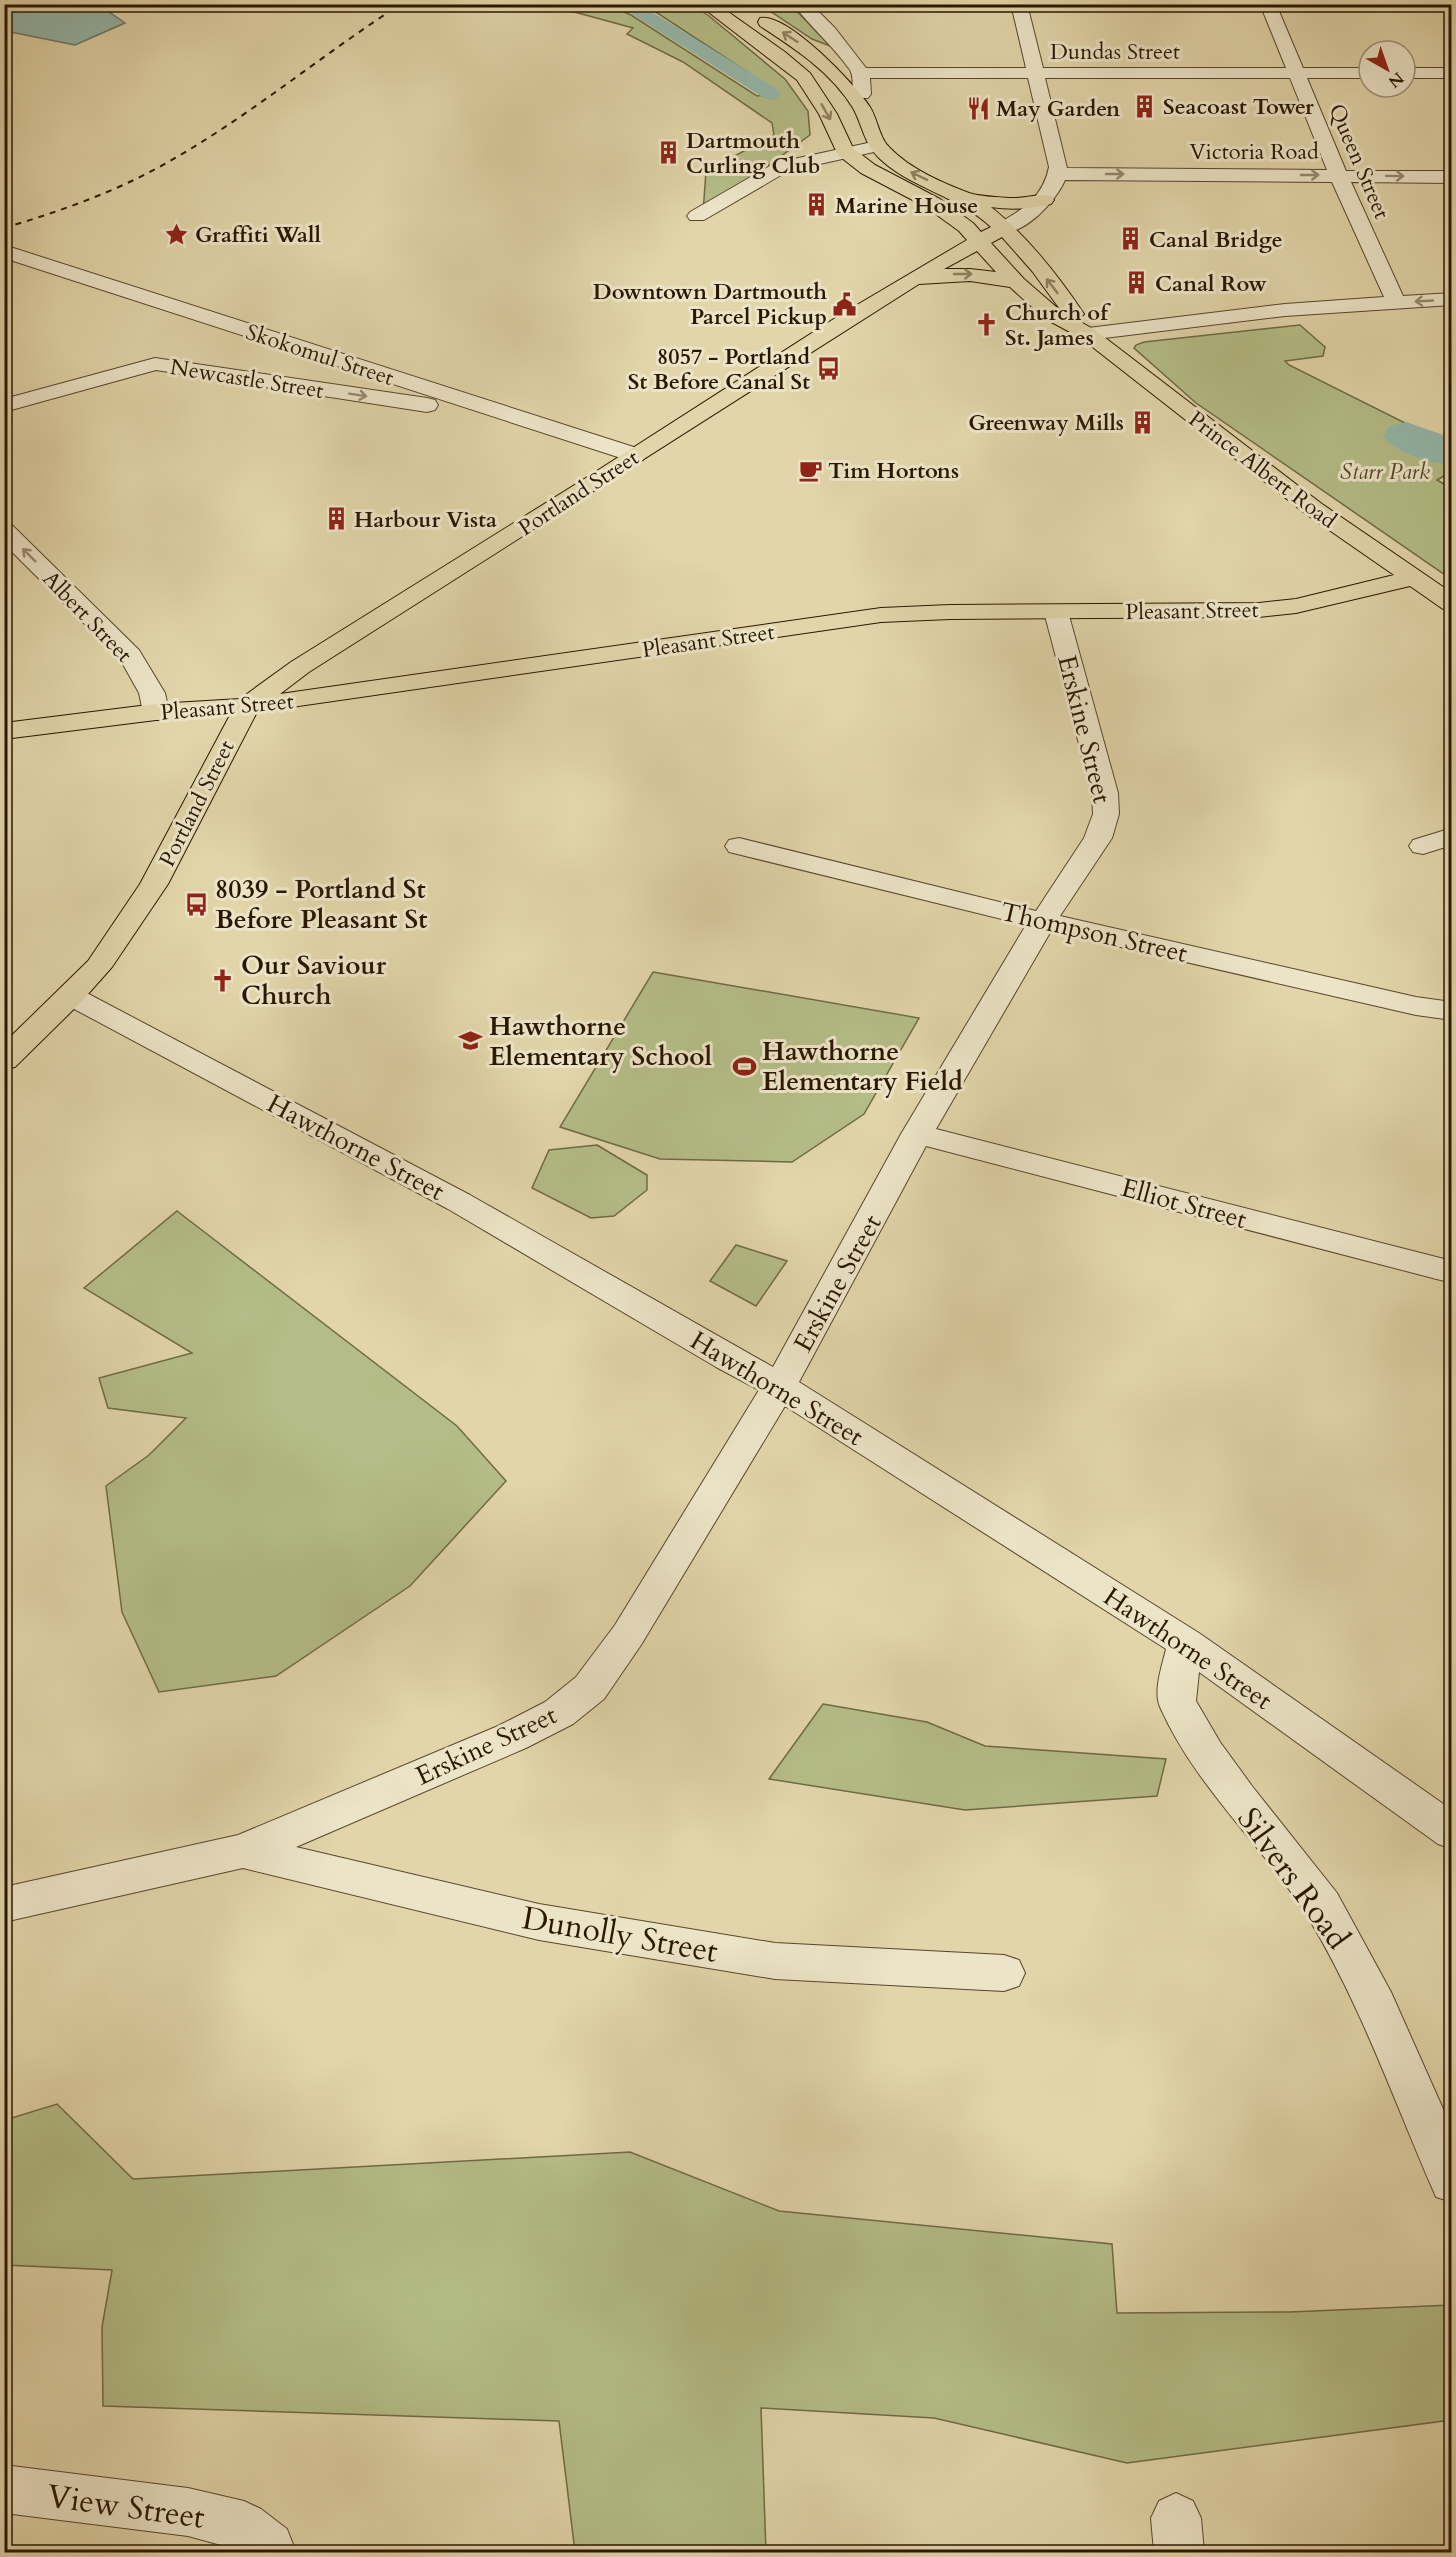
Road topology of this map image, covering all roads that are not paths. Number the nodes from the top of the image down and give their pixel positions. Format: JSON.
{"nodes":[{"id":1,"x":706,"y":4,"type":"edge"},
{"id":2,"x":801,"y":4,"type":"edge"},
{"id":3,"x":1019,"y":4,"type":"edge"},
{"id":4,"x":1268,"y":4,"type":"edge"},
{"id":5,"x":749,"y":10,"type":"dead end"},
{"id":6,"x":861,"y":73,"type":"junction"},
{"id":7,"x":1036,"y":73,"type":"junction"},
{"id":8,"x":1357,"y":73,"type":"edge"},
{"id":9,"x":1417,"y":73,"type":"edge"},
{"id":10,"x":1452,"y":73,"type":"edge"},
{"id":11,"x":1296,"y":74,"type":"junction"},
{"id":12,"x":862,"y":109,"type":"junction"},
{"id":13,"x":877,"y":146,"type":"junction"},
{"id":14,"x":845,"y":151,"type":"junction"},
{"id":15,"x":1057,"y":174,"type":"junction"},
{"id":16,"x":1338,"y":176,"type":"junction"},
{"id":17,"x":1452,"y":177,"type":"edge"},
{"id":18,"x":967,"y":198,"type":"junction"},
{"id":19,"x":1044,"y":200,"type":"junction"},
{"id":20,"x":697,"y":216,"type":"dead end"},
{"id":21,"x":1004,"y":228,"type":"junction"},
{"id":22,"x":978,"y":242,"type":"junction"},
{"id":23,"x":4,"y":251,"type":"edge"},
{"id":24,"x":908,"y":282,"type":"junction"},
{"id":25,"x":1017,"y":283,"type":"junction"},
{"id":26,"x":1452,"y":299,"type":"edge"},
{"id":27,"x":1396,"y":302,"type":"junction"},
{"id":28,"x":1083,"y":331,"type":"junction"},
{"id":29,"x":4,"y":406,"type":"edge"},
{"id":30,"x":494,"y":411,"type":"junction"},
{"id":31,"x":635,"y":455,"type":"junction"},
{"id":32,"x":4,"y":530,"type":"edge"},
{"id":33,"x":1412,"y":578,"type":"junction"},
{"id":34,"x":1452,"y":604,"type":"edge"},
{"id":35,"x":1056,"y":612,"type":"junction"},
{"id":36,"x":247,"y":706,"type":"junction"},
{"id":37,"x":156,"y":712,"type":"junction"},
{"id":38,"x":4,"y":732,"type":"edge"},
{"id":39,"x":1452,"y":836,"type":"edge"},
{"id":40,"x":739,"y":846,"type":"dead end"},
{"id":41,"x":1423,"y":846,"type":"dead end"},
{"id":42,"x":1043,"y":921,"type":"junction"},
{"id":43,"x":71,"y":996,"type":"junction"},
{"id":44,"x":1452,"y":1011,"type":"edge"},
{"id":45,"x":4,"y":1060,"type":"edge"},
{"id":46,"x":917,"y":1134,"type":"junction"},
{"id":47,"x":1452,"y":1272,"type":"edge"},
{"id":48,"x":780,"y":1386,"type":"junction"},
{"id":49,"x":1186,"y":1643,"type":"junction"},
{"id":50,"x":1452,"y":1832,"type":"edge"},
{"id":51,"x":243,"y":1851,"type":"junction"},
{"id":52,"x":4,"y":1905,"type":"edge"},
{"id":53,"x":1004,"y":1973,"type":"dead end"},
{"id":54,"x":1452,"y":2182,"type":"edge"},
{"id":55,"x":4,"y":2489,"type":"edge"},
{"id":56,"x":271,"y":2553,"type":"edge"}],
"edges":[{"from":1,"to":14,"type":"main road","one_way":true},
{"from":2,"to":6,"type":"street"},
{"from":3,"to":7,"type":"street"},
{"from":4,"to":11,"type":"street","name":"Queen Street"},
{"from":12,"to":5,"type":"main road","one_way":true},
{"from":6,"to":7,"type":"street","name":"Dundas Street"},
{"from":6,"to":12,"type":"street"},
{"from":7,"to":11,"type":"street","name":"Dundas Street"},
{"from":7,"to":15,"type":"street"},
{"from":8,"to":11,"type":"street","name":"Dundas Street"},
{"from":9,"to":10,"type":"street"},
{"from":11,"to":16,"type":"street","name":"Queen Street"},
{"from":12,"to":13,"type":"main road"},
{"from":13,"to":14,"type":"street"},
{"from":18,"to":13,"type":"main road","one_way":true},
{"from":14,"to":20,"type":"street"},
{"from":14,"to":22,"type":"main road","name":"Prince Albert Road"},
{"from":15,"to":16,"type":"street","name":"Victoria Road","one_way":true},
{"from":15,"to":19,"type":"street","name":"Portland Street"},
{"from":16,"to":17,"type":"street","name":"Victoria Road","one_way":true},
{"from":16,"to":27,"type":"street","name":"Queen Street"},
{"from":18,"to":19,"type":"main road"},
{"from":18,"to":21,"type":"main road","name":"Prince Albert Road"},
{"from":19,"to":21,"type":"street","name":"Portland Street"},
{"from":21,"to":22,"type":"main road","name":"Portland Street"},
{"from":28,"to":21,"type":"main road","name":"Prince Albert Road","one_way":true},
{"from":22,"to":24,"type":"main road","name":"Portland Street"},
{"from":22,"to":25,"type":"main road","name":"Prince Albert Road"},
{"from":23,"to":30,"type":"street","name":"Skokomul Street"},
{"from":24,"to":25,"type":"main road","one_way":true},
{"from":24,"to":31,"type":"main road","name":"Portland Street"},
{"from":25,"to":28,"type":"main road","name":"Prince Albert Road"},
{"from":26,"to":27,"type":"street","one_way":true},
{"from":27,"to":28,"type":"street"},
{"from":28,"to":33,"type":"main road","name":"Prince Albert Road"},
{"from":29,"to":30,"type":"street","name":"Newcastle Street","one_way":true},
{"from":30,"to":31,"type":"street","name":"Skokomul Street"},
{"from":31,"to":36,"type":"main road","name":"Portland Street"},
{"from":37,"to":32,"type":"street","name":"Albert Street","one_way":true},
{"from":33,"to":34,"type":"main road","name":"Prince Albert Road"},
{"from":33,"to":35,"type":"main road","name":"Pleasant Street"},
{"from":35,"to":36,"type":"main road","name":"Pleasant Street"},
{"from":35,"to":42,"type":"street","name":"Erskine Street"},
{"from":36,"to":37,"type":"main road","name":"Pleasant Street"},
{"from":36,"to":43,"type":"main road","name":"Portland Street"},
{"from":37,"to":38,"type":"main road","name":"Pleasant Street"},
{"from":39,"to":41,"type":"street"},
{"from":40,"to":42,"type":"street","name":"Thompson Street"},
{"from":42,"to":44,"type":"street","name":"Thompson Street"},
{"from":42,"to":46,"type":"street","name":"Erskine Street"},
{"from":43,"to":45,"type":"main road","name":"Portland Street"},
{"from":43,"to":48,"type":"street","name":"Hawthorne Street"},
{"from":46,"to":47,"type":"street","name":"Elliot Street"},
{"from":46,"to":48,"type":"street","name":"Erskine Street"},
{"from":48,"to":49,"type":"street","name":"Hawthorne Street"},
{"from":48,"to":51,"type":"street","name":"Erskine Street"},
{"from":49,"to":50,"type":"street","name":"Hawthorne Street"},
{"from":49,"to":54,"type":"street","name":"Silvers Road"},
{"from":51,"to":52,"type":"street","name":"Erskine Street"},
{"from":51,"to":53,"type":"street","name":"Dunolly Street"},
{"from":55,"to":56,"type":"street","name":"View Street"}]}
